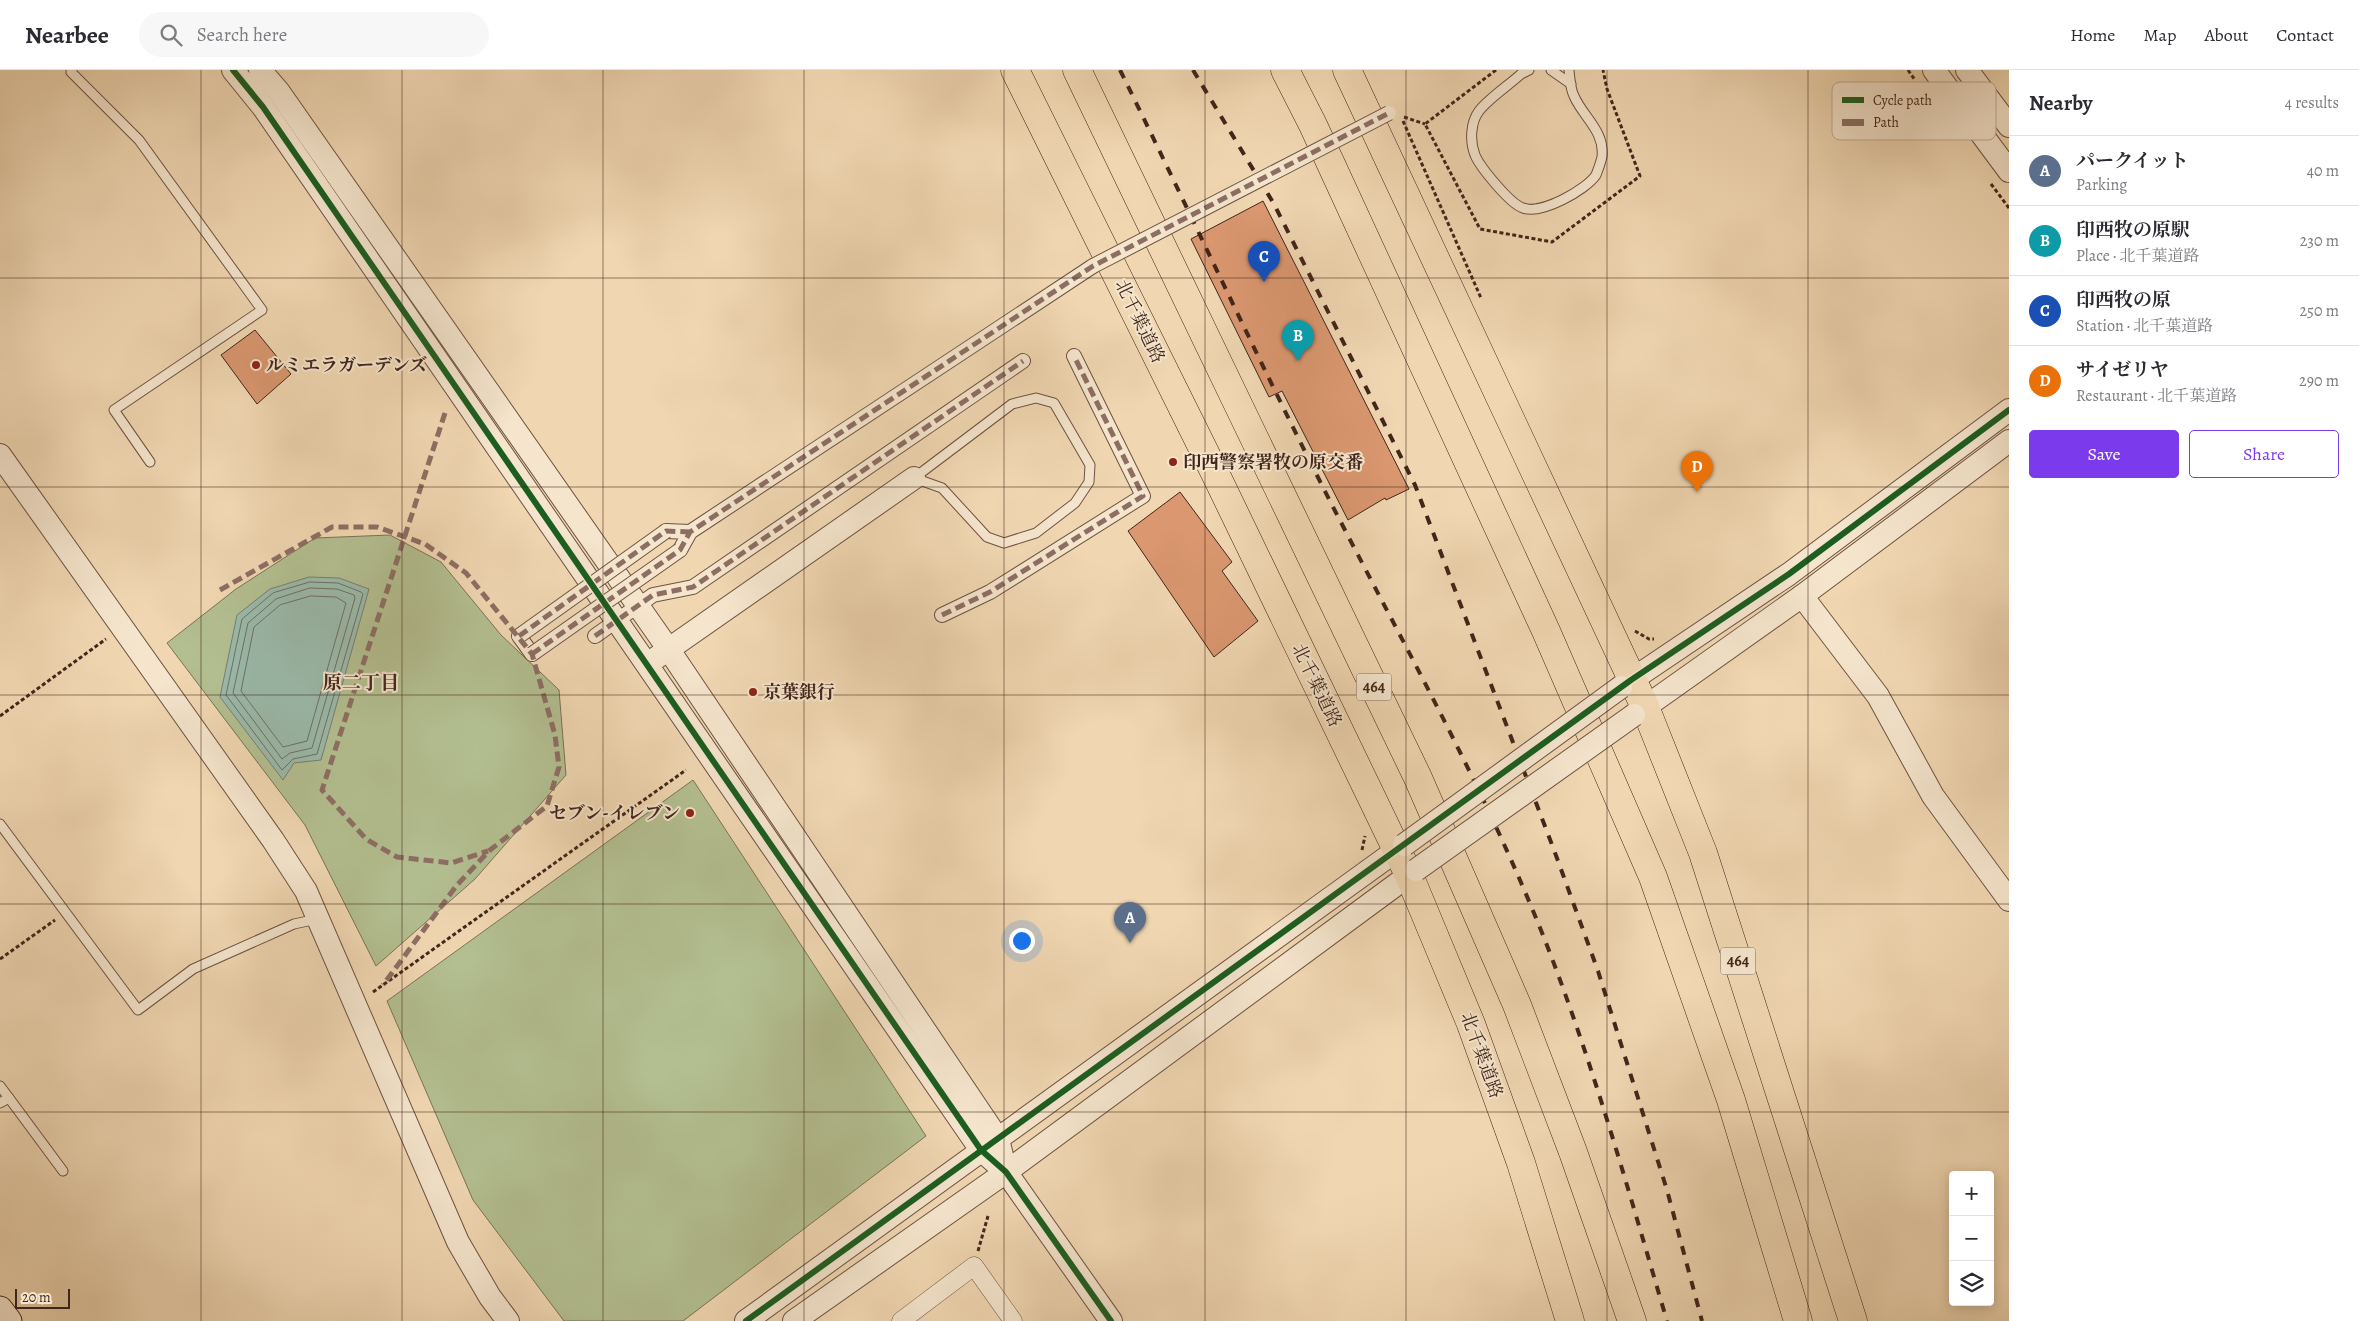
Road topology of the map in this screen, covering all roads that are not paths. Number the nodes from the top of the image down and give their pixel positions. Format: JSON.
{"nodes":[{"id":1,"x":233,"y":70,"type":"edge"},
{"id":2,"x":260,"y":70,"type":"edge"},
{"id":3,"x":1015,"y":70,"type":"edge"},
{"id":4,"x":1077,"y":70,"type":"edge"},
{"id":5,"x":1284,"y":70,"type":"edge"},
{"id":6,"x":1347,"y":70,"type":"edge"},
{"id":7,"x":1529,"y":70,"type":"edge"},
{"id":8,"x":1551,"y":70,"type":"edge"},
{"id":9,"x":1569,"y":70,"type":"edge"},
{"id":10,"x":1934,"y":70,"type":"edge"},
{"id":11,"x":1968,"y":70,"type":"edge"},
{"id":12,"x":71,"y":71,"type":"edge"},
{"id":13,"x":1943,"y":82,"type":"edge"},
{"id":14,"x":1977,"y":82,"type":"edge"},
{"id":15,"x":1570,"y":84,"type":"junction"},
{"id":16,"x":1996,"y":108,"type":"edge"},
{"id":17,"x":1389,"y":113,"type":"dead end"},
{"id":18,"x":2009,"y":126,"type":"edge"},
{"id":19,"x":1986,"y":140,"type":"edge"},
{"id":20,"x":2009,"y":171,"type":"edge"},
{"id":21,"x":1074,"y":356,"type":"dead end"},
{"id":22,"x":1022,"y":361,"type":"dead end"},
{"id":23,"x":2009,"y":410,"type":"edge"},
{"id":24,"x":2009,"y":441,"type":"edge"},
{"id":25,"x":0,"y":455,"type":"edge"},
{"id":26,"x":150,"y":462,"type":"dead end"},
{"id":27,"x":914,"y":478,"type":"junction"},
{"id":28,"x":690,"y":532,"type":"junction"},
{"id":29,"x":1802,"y":596,"type":"junction"},
{"id":30,"x":638,"y":606,"type":"junction"},
{"id":31,"x":942,"y":615,"type":"dead end"},
{"id":32,"x":617,"y":621,"type":"junction"},
{"id":33,"x":595,"y":636,"type":"dead end"},
{"id":34,"x":669,"y":650,"type":"junction"},
{"id":35,"x":647,"y":664,"type":"junction"},
{"id":36,"x":1626,"y":683,"type":"junction"},
{"id":37,"x":1639,"y":711,"type":"junction"},
{"id":38,"x":0,"y":824,"type":"edge"},
{"id":39,"x":1401,"y":848,"type":"junction"},
{"id":40,"x":1413,"y":872,"type":"junction"},
{"id":41,"x":2009,"y":900,"type":"edge"},
{"id":42,"x":318,"y":919,"type":"junction"},
{"id":43,"x":0,"y":1086,"type":"edge"},
{"id":44,"x":9,"y":1098,"type":"junction"},
{"id":45,"x":0,"y":1104,"type":"edge"},
{"id":46,"x":989,"y":1145,"type":"junction"},
{"id":47,"x":63,"y":1171,"type":"dead end"},
{"id":48,"x":1006,"y":1172,"type":"junction"},
{"id":49,"x":0,"y":1309,"type":"edge"},
{"id":50,"x":8,"y":1321,"type":"edge"},
{"id":51,"x":508,"y":1321,"type":"edge"},
{"id":52,"x":746,"y":1321,"type":"edge"},
{"id":53,"x":794,"y":1321,"type":"edge"},
{"id":54,"x":902,"y":1321,"type":"edge"},
{"id":55,"x":1013,"y":1321,"type":"edge"},
{"id":56,"x":1111,"y":1321,"type":"edge"},
{"id":57,"x":1570,"y":1321,"type":"edge"},
{"id":58,"x":1632,"y":1321,"type":"edge"},
{"id":59,"x":1798,"y":1321,"type":"edge"},
{"id":60,"x":1853,"y":1321,"type":"edge"}],
"edges":[{"from":1,"to":32,"type":"street"},
{"from":2,"to":30,"type":"street"},
{"from":3,"to":39,"type":"highway","name":"北千葉道路"},
{"from":4,"to":58,"type":"highway","number":"464"},
{"from":5,"to":59,"type":"highway"},
{"from":6,"to":36,"type":"highway","number":"464"},
{"from":7,"to":15,"type":"lane"},
{"from":8,"to":15,"type":"lane"},
{"from":9,"to":15,"type":"lane"},
{"from":10,"to":13,"type":"street"},
{"from":11,"to":14,"type":"street"},
{"from":12,"to":26,"type":"lane"},
{"from":16,"to":18,"type":"street"},
{"from":17,"to":28,"type":"street","bridge":true},
{"from":19,"to":20,"type":"street"},
{"from":21,"to":31,"type":"street"},
{"from":22,"to":30,"type":"street"},
{"from":23,"to":36,"type":"street"},
{"from":24,"to":29,"type":"street"},
{"from":25,"to":42,"type":"street"},
{"from":27,"to":27,"type":"lane"},
{"from":27,"to":34,"type":"street"},
{"from":28,"to":28,"type":"street","bridge":true},
{"from":29,"to":37,"type":"street"},
{"from":29,"to":41,"type":"street"},
{"from":30,"to":32,"type":"street"},
{"from":30,"to":34,"type":"street"},
{"from":32,"to":33,"type":"street"},
{"from":32,"to":35,"type":"street"},
{"from":34,"to":35,"type":"street"},
{"from":34,"to":46,"type":"street"},
{"from":35,"to":46,"type":"street"},
{"from":36,"to":37,"type":"highway","number":"464"},
{"from":36,"to":39,"type":"street","bridge":true},
{"from":37,"to":40,"type":"street","bridge":true},
{"from":37,"to":60,"type":"highway","number":"464"},
{"from":38,"to":42,"type":"lane"},
{"from":39,"to":40,"type":"highway","name":"北千葉道路"},
{"from":39,"to":46,"type":"street"},
{"from":40,"to":48,"type":"street"},
{"from":40,"to":57,"type":"highway","name":"北千葉道路"},
{"from":42,"to":51,"type":"street"},
{"from":43,"to":44,"type":"lane"},
{"from":44,"to":45,"type":"lane"},
{"from":44,"to":47,"type":"lane"},
{"from":46,"to":48,"type":"street"},
{"from":46,"to":52,"type":"street"},
{"from":48,"to":53,"type":"street"},
{"from":48,"to":56,"type":"street"},
{"from":49,"to":50,"type":"main road"},
{"from":54,"to":55,"type":"street"}]}
